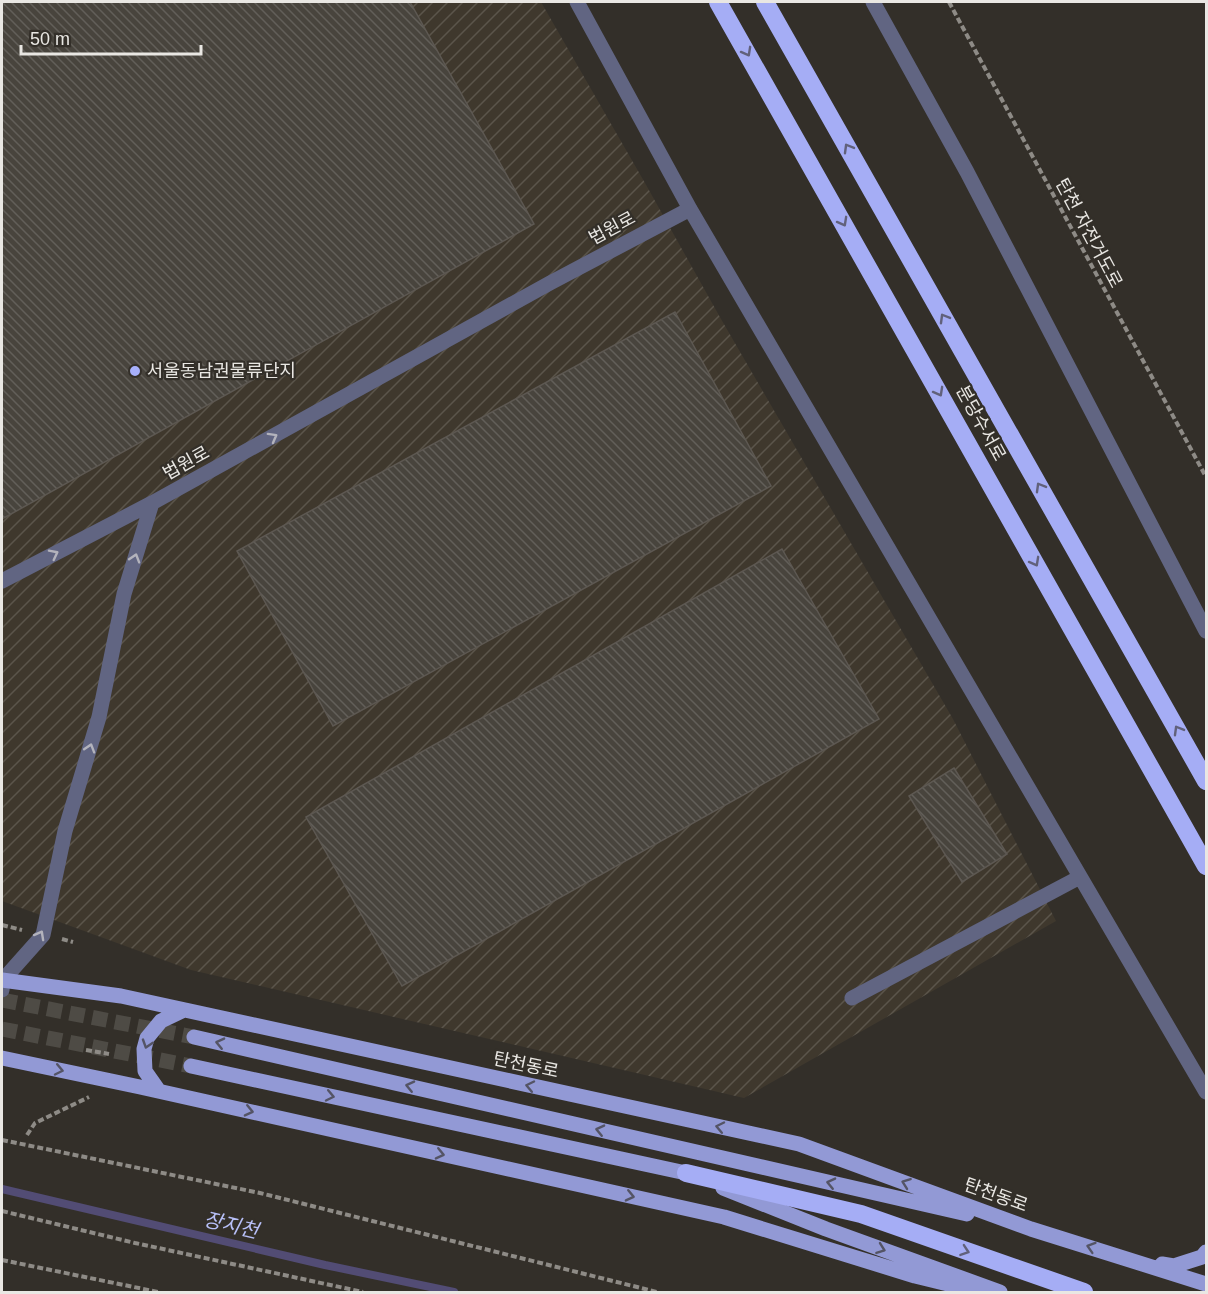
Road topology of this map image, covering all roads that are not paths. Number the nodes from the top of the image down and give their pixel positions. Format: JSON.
{"nodes":[{"id":1,"x":576,"y":2,"type":"edge"},
{"id":2,"x":718,"y":2,"type":"edge"},
{"id":3,"x":765,"y":2,"type":"edge"},
{"id":4,"x":873,"y":2,"type":"edge"},
{"id":5,"x":690,"y":209,"type":"junction"},
{"id":6,"x":152,"y":503,"type":"junction"},
{"id":7,"x":2,"y":581,"type":"edge"},
{"id":8,"x":1206,"y":631,"type":"edge"},
{"id":9,"x":1206,"y":781,"type":"edge"},
{"id":10,"x":1206,"y":866,"type":"edge"},
{"id":11,"x":1080,"y":876,"type":"junction"},
{"id":12,"x":2,"y":980,"type":"edge"},
{"id":13,"x":852,"y":998,"type":"dead end"},
{"id":14,"x":184,"y":1010,"type":"junction"},
{"id":15,"x":194,"y":1037,"type":"tunnel mouth"},
{"id":16,"x":2,"y":1058,"type":"edge"},
{"id":17,"x":191,"y":1066,"type":"tunnel mouth"},
{"id":18,"x":159,"y":1091,"type":"junction"},
{"id":19,"x":1206,"y":1092,"type":"edge"},
{"id":20,"x":686,"y":1173,"type":"junction"},
{"id":21,"x":1031,"y":1228,"type":"junction"},
{"id":22,"x":1206,"y":1252,"type":"edge"},
{"id":23,"x":1129,"y":1259,"type":"junction"},
{"id":24,"x":1206,"y":1284,"type":"edge"},
{"id":25,"x":981,"y":1293,"type":"edge"},
{"id":26,"x":1000,"y":1293,"type":"edge"},
{"id":27,"x":1084,"y":1293,"type":"edge"}],
"edges":[{"from":1,"to":5,"type":"street"},
{"from":2,"to":10,"type":"highway","name":"분당수서로","one_way":true},
{"from":9,"to":3,"type":"highway","name":"분당수서로","one_way":true},
{"from":4,"to":8,"type":"street"},
{"from":6,"to":5,"type":"street","name":"법원로","one_way":true},
{"from":5,"to":11,"type":"street"},
{"from":7,"to":6,"type":"street","one_way":true},
{"from":12,"to":6,"type":"street","name":"법원로","one_way":true},
{"from":11,"to":13,"type":"street"},
{"from":11,"to":19,"type":"street"},
{"from":12,"to":14,"type":"main road","name":"탄천동로"},
{"from":14,"to":18,"type":"main road","one_way":true},
{"from":21,"to":14,"type":"main road","name":"탄천동로","one_way":true},
{"from":21,"to":15,"type":"main road","name":"탄천동로","one_way":true},
{"from":16,"to":18,"type":"main road","one_way":true},
{"from":17,"to":20,"type":"main road","one_way":true},
{"from":18,"to":25,"type":"main road","one_way":true},
{"from":20,"to":26,"type":"main road","one_way":true},
{"from":20,"to":27,"type":"highway","one_way":true},
{"from":23,"to":21,"type":"main road","name":"탄천동로","one_way":true},
{"from":22,"to":23,"type":"main road"},
{"from":23,"to":24,"type":"main road","name":"탄천동로"}]}
